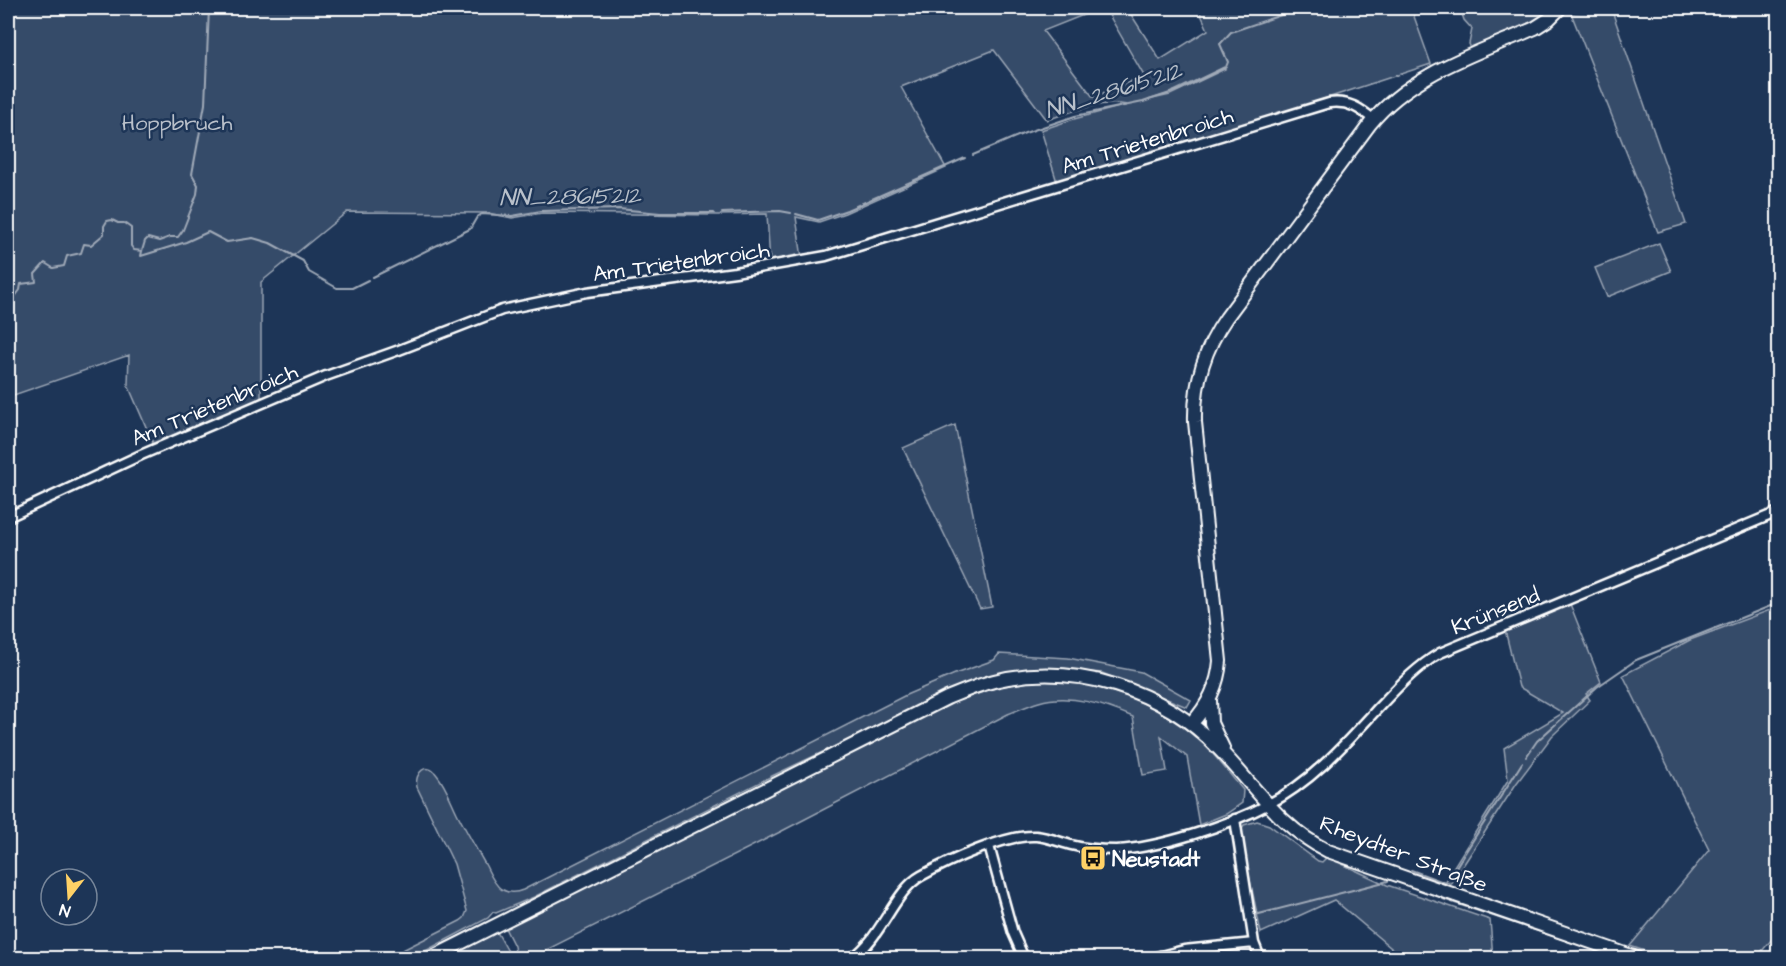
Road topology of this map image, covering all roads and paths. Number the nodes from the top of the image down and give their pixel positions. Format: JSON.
{"nodes":[{"id":1,"x":1560,"y":8,"type":"edge"},
{"id":2,"x":1374,"y":120,"type":"junction"},
{"id":3,"x":1779,"y":512,"type":"edge"},
{"id":4,"x":8,"y":517,"type":"edge"},
{"id":5,"x":1210,"y":700,"type":"junction"},
{"id":6,"x":1191,"y":724,"type":"junction"},
{"id":7,"x":1233,"y":764,"type":"junction"},
{"id":8,"x":1267,"y":805,"type":"junction"},
{"id":9,"x":1235,"y":819,"type":"junction"},
{"id":10,"x":990,"y":846,"type":"junction"},
{"id":11,"x":1254,"y":943,"type":"junction"},
{"id":12,"x":431,"y":958,"type":"edge"},
{"id":13,"x":852,"y":958,"type":"edge"},
{"id":14,"x":1024,"y":958,"type":"edge"},
{"id":15,"x":1153,"y":958,"type":"edge"},
{"id":16,"x":1260,"y":958,"type":"edge"},
{"id":17,"x":1637,"y":958,"type":"edge"}],
"edges":[{"from":1,"to":2,"type":"main road"},
{"from":2,"to":4,"type":"street","name":"Am Trietenbroich"},
{"from":2,"to":5,"type":"main road"},
{"from":3,"to":8,"type":"street","name":"Krünsend"},
{"from":5,"to":6,"type":"main road"},
{"from":5,"to":7,"type":"main road"},
{"from":6,"to":7,"type":"main road"},
{"from":6,"to":12,"type":"main road"},
{"from":7,"to":8,"type":"main road","name":"Rheydter Straße"},
{"from":8,"to":9,"type":"street"},
{"from":8,"to":17,"type":"main road","name":"Rheydter Straße"},
{"from":9,"to":10,"type":"street"},
{"from":9,"to":11,"type":"street"},
{"from":10,"to":13,"type":"street"},
{"from":10,"to":14,"type":"street"},
{"from":11,"to":15,"type":"street"},
{"from":11,"to":16,"type":"street"}]}
